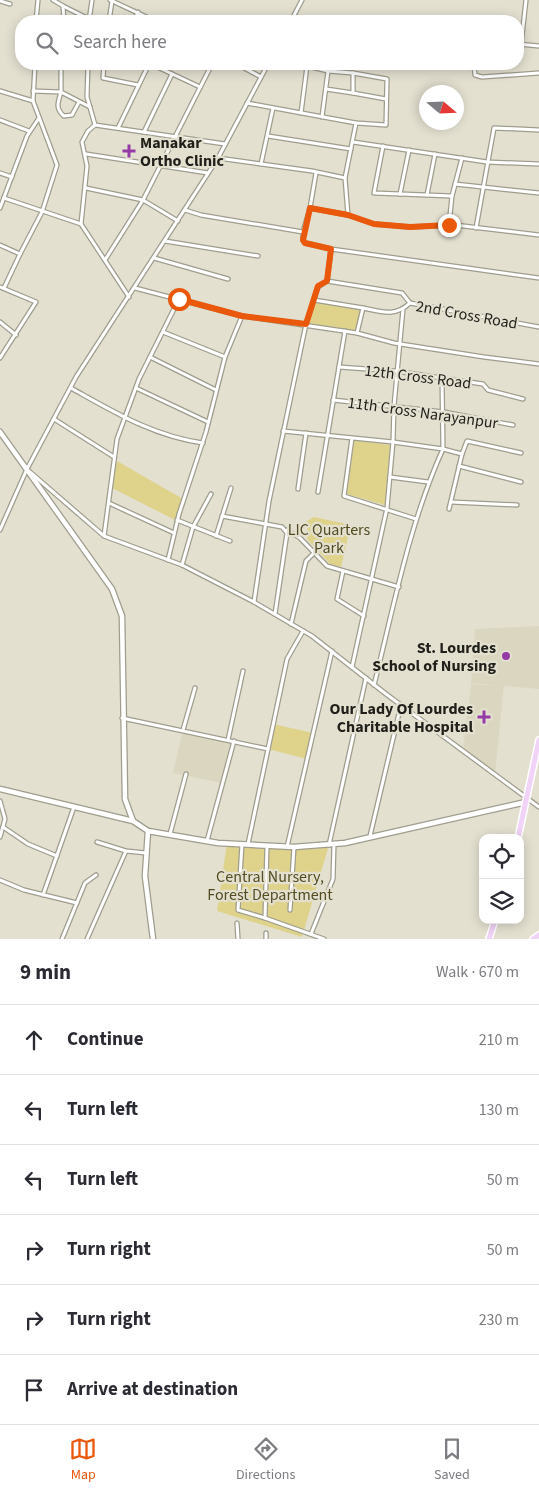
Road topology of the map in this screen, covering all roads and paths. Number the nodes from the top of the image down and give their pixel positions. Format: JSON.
{"nodes":[{"id":1,"x":38,"y":0,"type":"edge"},
{"id":2,"x":53,"y":0,"type":"edge"},
{"id":3,"x":92,"y":0,"type":"edge"},
{"id":4,"x":111,"y":0,"type":"edge"},
{"id":5,"x":302,"y":0,"type":"edge"},
{"id":6,"x":526,"y":0,"type":"edge"},
{"id":7,"x":0,"y":1,"type":"edge"},
{"id":8,"x":10,"y":4,"type":"dead end"},
{"id":9,"x":63,"y":6,"type":"junction"},
{"id":10,"x":138,"y":12,"type":"junction"},
{"id":11,"x":37,"y":15,"type":"edge"},
{"id":12,"x":64,"y":15,"type":"edge"},
{"id":13,"x":80,"y":15,"type":"edge"},
{"id":14,"x":90,"y":15,"type":"edge"},
{"id":15,"x":110,"y":15,"type":"edge"},
{"id":16,"x":137,"y":15,"type":"edge"},
{"id":17,"x":144,"y":15,"type":"edge"},
{"id":18,"x":294,"y":15,"type":"edge"},
{"id":19,"x":524,"y":15,"type":"edge"},
{"id":20,"x":524,"y":44,"type":"edge"},
{"id":21,"x":539,"y":46,"type":"edge"},
{"id":22,"x":35,"y":70,"type":"edge"},
{"id":23,"x":61,"y":70,"type":"edge"},
{"id":24,"x":88,"y":70,"type":"edge"},
{"id":25,"x":104,"y":70,"type":"edge"},
{"id":26,"x":147,"y":70,"type":"edge"},
{"id":27,"x":163,"y":70,"type":"edge"},
{"id":28,"x":209,"y":70,"type":"edge"},
{"id":29,"x":248,"y":70,"type":"edge"},
{"id":30,"x":265,"y":70,"type":"edge"},
{"id":31,"x":306,"y":70,"type":"edge"},
{"id":32,"x":324,"y":70,"type":"edge"},
{"id":33,"x":475,"y":70,"type":"edge"},
{"id":34,"x":328,"y":71,"type":"junction"},
{"id":35,"x":353,"y":73,"type":"junction"},
{"id":36,"x":539,"y":73,"type":"edge"},
{"id":37,"x":172,"y":74,"type":"junction"},
{"id":38,"x":261,"y":77,"type":"junction"},
{"id":39,"x":138,"y":85,"type":"junction"},
{"id":40,"x":200,"y":87,"type":"junction"},
{"id":41,"x":326,"y":89,"type":"junction"},
{"id":42,"x":0,"y":91,"type":"edge"},
{"id":43,"x":34,"y":91,"type":"junction"},
{"id":44,"x":61,"y":92,"type":"junction"},
{"id":45,"x":353,"y":94,"type":"junction"},
{"id":46,"x":386,"y":99,"type":"junction"},
{"id":47,"x":33,"y":102,"type":"junction"},
{"id":48,"x":79,"y":102,"type":"junction"},
{"id":49,"x":247,"y":103,"type":"junction"},
{"id":50,"x":90,"y":107,"type":"junction"},
{"id":51,"x":274,"y":108,"type":"junction"},
{"id":52,"x":301,"y":113,"type":"junction"},
{"id":53,"x":322,"y":117,"type":"junction"},
{"id":54,"x":39,"y":118,"type":"junction"},
{"id":55,"x":0,"y":120,"type":"edge"},
{"id":56,"x":356,"y":123,"type":"junction"},
{"id":57,"x":95,"y":125,"type":"junction"},
{"id":58,"x":118,"y":128,"type":"junction"},
{"id":59,"x":539,"y":130,"type":"edge"},
{"id":60,"x":30,"y":131,"type":"junction"},
{"id":61,"x":144,"y":132,"type":"junction"},
{"id":62,"x":175,"y":136,"type":"junction"},
{"id":63,"x":268,"y":136,"type":"junction"},
{"id":64,"x":353,"y":142,"type":"junction"},
{"id":65,"x":225,"y":144,"type":"junction"},
{"id":66,"x":383,"y":146,"type":"junction"},
{"id":67,"x":351,"y":149,"type":"junction"},
{"id":68,"x":409,"y":150,"type":"junction"},
{"id":69,"x":86,"y":154,"type":"junction"},
{"id":70,"x":435,"y":154,"type":"junction"},
{"id":71,"x":218,"y":158,"type":"junction"},
{"id":72,"x":462,"y":158,"type":"junction"},
{"id":73,"x":487,"y":162,"type":"junction"},
{"id":74,"x":261,"y":164,"type":"junction"},
{"id":75,"x":539,"y":164,"type":"edge"},
{"id":76,"x":160,"y":165,"type":"junction"},
{"id":77,"x":0,"y":173,"type":"edge"},
{"id":78,"x":208,"y":173,"type":"junction"},
{"id":79,"x":316,"y":173,"type":"junction"},
{"id":80,"x":12,"y":178,"type":"junction"},
{"id":81,"x":345,"y":178,"type":"junction"},
{"id":82,"x":455,"y":184,"type":"junction"},
{"id":83,"x":483,"y":187,"type":"junction"},
{"id":84,"x":85,"y":188,"type":"junction"},
{"id":85,"x":539,"y":192,"type":"edge"},
{"id":86,"x":400,"y":194,"type":"junction"},
{"id":87,"x":427,"y":195,"type":"junction"},
{"id":88,"x":452,"y":196,"type":"junction"},
{"id":89,"x":4,"y":198,"type":"junction"},
{"id":90,"x":142,"y":200,"type":"junction"},
{"id":91,"x":0,"y":208,"type":"edge"},
{"id":92,"x":310,"y":208,"type":"junction"},
{"id":93,"x":185,"y":210,"type":"junction"},
{"id":94,"x":42,"y":212,"type":"junction"},
{"id":95,"x":348,"y":215,"type":"junction"},
{"id":96,"x":178,"y":222,"type":"junction"},
{"id":97,"x":81,"y":224,"type":"junction"},
{"id":98,"x":449,"y":225,"type":"junction"},
{"id":99,"x":476,"y":228,"type":"junction"},
{"id":100,"x":304,"y":232,"type":"junction"},
{"id":101,"x":539,"y":235,"type":"edge"},
{"id":102,"x":165,"y":241,"type":"junction"},
{"id":103,"x":0,"y":245,"type":"edge"},
{"id":104,"x":331,"y":249,"type":"junction"},
{"id":105,"x":20,"y":254,"type":"junction"},
{"id":106,"x":258,"y":256,"type":"dead end"},
{"id":107,"x":154,"y":258,"type":"junction"},
{"id":108,"x":105,"y":260,"type":"junction"},
{"id":109,"x":539,"y":278,"type":"edge"},
{"id":110,"x":228,"y":279,"type":"dead end"},
{"id":111,"x":327,"y":281,"type":"junction"},
{"id":112,"x":2,"y":288,"type":"edge"},
{"id":113,"x":135,"y":288,"type":"junction"},
{"id":114,"x":129,"y":297,"type":"junction"},
{"id":115,"x":179,"y":299,"type":"junction"},
{"id":116,"x":314,"y":300,"type":"junction"},
{"id":117,"x":410,"y":303,"type":"junction"},
{"id":118,"x":363,"y":308,"type":"junction"},
{"id":119,"x":403,"y":309,"type":"junction"},
{"id":120,"x":242,"y":316,"type":"junction"},
{"id":121,"x":0,"y":322,"type":"edge"},
{"id":122,"x":306,"y":324,"type":"junction"},
{"id":123,"x":539,"y":327,"type":"edge"},
{"id":124,"x":345,"y":331,"type":"junction"},
{"id":125,"x":162,"y":332,"type":"junction"},
{"id":126,"x":358,"y":333,"type":"junction"},
{"id":127,"x":16,"y":335,"type":"junction"},
{"id":128,"x":401,"y":344,"type":"junction"},
{"id":129,"x":150,"y":357,"type":"junction"},
{"id":130,"x":224,"y":357,"type":"junction"},
{"id":131,"x":0,"y":358,"type":"edge"},
{"id":132,"x":539,"y":364,"type":"edge"},
{"id":133,"x":339,"y":367,"type":"junction"},
{"id":134,"x":398,"y":371,"type":"junction"},
{"id":135,"x":442,"y":379,"type":"junction"},
{"id":136,"x":71,"y":388,"type":"junction"},
{"id":137,"x":136,"y":388,"type":"junction"},
{"id":138,"x":216,"y":390,"type":"junction"},
{"id":139,"x":523,"y":399,"type":"dead end"},
{"id":140,"x":333,"y":400,"type":"junction"},
{"id":141,"x":394,"y":406,"type":"junction"},
{"id":142,"x":444,"y":412,"type":"junction"},
{"id":143,"x":125,"y":418,"type":"junction"},
{"id":144,"x":54,"y":419,"type":"junction"},
{"id":145,"x":208,"y":422,"type":"junction"},
{"id":146,"x":513,"y":425,"type":"dead end"},
{"id":147,"x":283,"y":431,"type":"junction"},
{"id":148,"x":0,"y":432,"type":"edge"},
{"id":149,"x":306,"y":433,"type":"junction"},
{"id":150,"x":327,"y":435,"type":"junction"},
{"id":151,"x":352,"y":438,"type":"junction"},
{"id":152,"x":393,"y":442,"type":"junction"},
{"id":153,"x":203,"y":443,"type":"junction"},
{"id":154,"x":443,"y":449,"type":"junction"},
{"id":155,"x":521,"y":453,"type":"dead end"},
{"id":156,"x":462,"y":454,"type":"junction"},
{"id":157,"x":114,"y":457,"type":"junction"},
{"id":158,"x":459,"y":466,"type":"junction"},
{"id":159,"x":27,"y":469,"type":"junction"},
{"id":160,"x":390,"y":476,"type":"junction"},
{"id":161,"x":428,"y":482,"type":"junction"},
{"id":162,"x":521,"y":482,"type":"dead end"},
{"id":163,"x":231,"y":488,"type":"dead end"},
{"id":164,"x":298,"y":489,"type":"dead end"},
{"id":165,"x":318,"y":492,"type":"dead end"},
{"id":166,"x":211,"y":494,"type":"dead end"},
{"id":167,"x":109,"y":502,"type":"junction"},
{"id":168,"x":451,"y":502,"type":"junction"},
{"id":169,"x":517,"y":504,"type":"dead end"},
{"id":170,"x":387,"y":508,"type":"junction"},
{"id":171,"x":449,"y":509,"type":"dead end"},
{"id":172,"x":222,"y":516,"type":"junction"},
{"id":173,"x":416,"y":519,"type":"junction"},
{"id":174,"x":177,"y":520,"type":"junction"},
{"id":175,"x":265,"y":524,"type":"junction"},
{"id":176,"x":193,"y":527,"type":"junction"},
{"id":177,"x":282,"y":527,"type":"junction"},
{"id":178,"x":0,"y":530,"type":"edge"},
{"id":179,"x":174,"y":533,"type":"junction"},
{"id":180,"x":104,"y":536,"type":"junction"},
{"id":181,"x":216,"y":536,"type":"junction"},
{"id":182,"x":230,"y":541,"type":"dead end"},
{"id":183,"x":314,"y":553,"type":"junction"},
{"id":184,"x":168,"y":560,"type":"junction"},
{"id":185,"x":182,"y":565,"type":"junction"},
{"id":186,"x":343,"y":571,"type":"junction"},
{"id":187,"x":372,"y":579,"type":"junction"},
{"id":188,"x":399,"y":587,"type":"junction"},
{"id":189,"x":254,"y":602,"type":"junction"},
{"id":190,"x":275,"y":614,"type":"junction"},
{"id":191,"x":364,"y":616,"type":"junction"},
{"id":192,"x":291,"y":624,"type":"junction"},
{"id":193,"x":303,"y":630,"type":"junction"},
{"id":194,"x":332,"y":651,"type":"junction"},
{"id":195,"x":352,"y":667,"type":"junction"},
{"id":196,"x":243,"y":671,"type":"dead end"},
{"id":197,"x":366,"y":678,"type":"junction"},
{"id":198,"x":374,"y":685,"type":"junction"},
{"id":199,"x":194,"y":688,"type":"dead end"},
{"id":200,"x":401,"y":705,"type":"junction"},
{"id":201,"x":122,"y":718,"type":"junction"},
{"id":202,"x":183,"y":730,"type":"junction"},
{"id":203,"x":228,"y":740,"type":"junction"},
{"id":204,"x":539,"y":740,"type":"edge"},
{"id":205,"x":234,"y":741,"type":"junction"},
{"id":206,"x":268,"y":749,"type":"junction"},
{"id":207,"x":186,"y":774,"type":"dead end"},
{"id":208,"x":0,"y":788,"type":"edge"},
{"id":209,"x":527,"y":799,"type":"junction"},
{"id":210,"x":0,"y":801,"type":"edge"},
{"id":211,"x":74,"y":806,"type":"junction"},
{"id":212,"x":539,"y":807,"type":"edge"},
{"id":213,"x":133,"y":821,"type":"junction"},
{"id":214,"x":3,"y":827,"type":"junction"},
{"id":215,"x":148,"y":831,"type":"junction"},
{"id":216,"x":170,"y":834,"type":"junction"},
{"id":217,"x":519,"y":834,"type":"edge"},
{"id":218,"x":370,"y":836,"type":"junction"},
{"id":219,"x":0,"y":837,"type":"edge"},
{"id":220,"x":207,"y":841,"type":"junction"},
{"id":221,"x":97,"y":842,"type":"dead end"},
{"id":222,"x":242,"y":844,"type":"junction"},
{"id":223,"x":248,"y":844,"type":"junction"},
{"id":224,"x":331,"y":844,"type":"junction"},
{"id":225,"x":267,"y":846,"type":"junction"},
{"id":226,"x":287,"y":847,"type":"junction"},
{"id":227,"x":294,"y":847,"type":"junction"},
{"id":228,"x":126,"y":851,"type":"junction"},
{"id":229,"x":147,"y":853,"type":"junction"},
{"id":230,"x":57,"y":856,"type":"junction"},
{"id":231,"x":96,"y":875,"type":"dead end"},
{"id":232,"x":0,"y":880,"type":"edge"},
{"id":233,"x":43,"y":895,"type":"junction"},
{"id":234,"x":77,"y":903,"type":"junction"},
{"id":235,"x":290,"y":910,"type":"dead end"},
{"id":236,"x":265,"y":918,"type":"junction"},
{"id":237,"x":237,"y":923,"type":"dead end"},
{"id":238,"x":494,"y":924,"type":"edge"},
{"id":239,"x":266,"y":934,"type":"dead end"},
{"id":240,"x":311,"y":934,"type":"junction"},
{"id":241,"x":539,"y":935,"type":"edge"},
{"id":242,"x":62,"y":939,"type":"edge"},
{"id":243,"x":87,"y":939,"type":"edge"},
{"id":244,"x":152,"y":939,"type":"edge"},
{"id":245,"x":238,"y":939,"type":"edge"},
{"id":246,"x":266,"y":939,"type":"edge"},
{"id":247,"x":324,"y":939,"type":"edge"},
{"id":248,"x":489,"y":939,"type":"edge"},
{"id":249,"x":532,"y":939,"type":"edge"}],
"edges":[{"from":1,"to":11,"type":"street"},
{"from":2,"to":9,"type":"street"},
{"from":3,"to":14,"type":"street"},
{"from":4,"to":10,"type":"street"},
{"from":4,"to":15,"type":"street"},
{"from":5,"to":18,"type":"street"},
{"from":6,"to":19,"type":"street"},
{"from":7,"to":8,"type":"street"},
{"from":9,"to":12,"type":"street"},
{"from":9,"to":13,"type":"street"},
{"from":10,"to":16,"type":"street"},
{"from":10,"to":17,"type":"street"},
{"from":20,"to":21,"type":"street"},
{"from":22,"to":43,"type":"street"},
{"from":23,"to":44,"type":"street"},
{"from":24,"to":50,"type":"street"},
{"from":25,"to":39,"type":"street"},
{"from":26,"to":39,"type":"street"},
{"from":27,"to":37,"type":"street"},
{"from":28,"to":40,"type":"street"},
{"from":29,"to":38,"type":"street"},
{"from":30,"to":38,"type":"street"},
{"from":31,"to":52,"type":"street"},
{"from":32,"to":34,"type":"street"},
{"from":33,"to":36,"type":"street"},
{"from":34,"to":35,"type":"street"},
{"from":34,"to":41,"type":"street"},
{"from":35,"to":45,"type":"street"},
{"from":35,"to":46,"type":"street"},
{"from":37,"to":40,"type":"street"},
{"from":37,"to":61,"type":"street"},
{"from":38,"to":49,"type":"street"},
{"from":39,"to":58,"type":"street"},
{"from":40,"to":62,"type":"street"},
{"from":41,"to":45,"type":"street"},
{"from":41,"to":53,"type":"street"},
{"from":42,"to":47,"type":"street"},
{"from":43,"to":44,"type":"street"},
{"from":43,"to":47,"type":"street"},
{"from":44,"to":48,"type":"street"},
{"from":44,"to":48,"type":"street"},
{"from":45,"to":46,"type":"street"},
{"from":46,"to":56,"type":"street"},
{"from":47,"to":54,"type":"street"},
{"from":48,"to":50,"type":"street"},
{"from":49,"to":51,"type":"street"},
{"from":49,"to":65,"type":"street"},
{"from":50,"to":57,"type":"street"},
{"from":51,"to":52,"type":"street"},
{"from":51,"to":63,"type":"street"},
{"from":52,"to":53,"type":"street"},
{"from":53,"to":56,"type":"street"},
{"from":54,"to":60,"type":"street"},
{"from":54,"to":94,"type":"street"},
{"from":55,"to":60,"type":"street"},
{"from":56,"to":64,"type":"street"},
{"from":57,"to":58,"type":"street"},
{"from":57,"to":69,"type":"street"},
{"from":58,"to":61,"type":"street"},
{"from":59,"to":73,"type":"street"},
{"from":60,"to":80,"type":"street"},
{"from":61,"to":62,"type":"street"},
{"from":62,"to":65,"type":"street"},
{"from":62,"to":76,"type":"street"},
{"from":63,"to":67,"type":"street"},
{"from":63,"to":74,"type":"street"},
{"from":64,"to":66,"type":"street"},
{"from":64,"to":67,"type":"street"},
{"from":65,"to":71,"type":"street"},
{"from":66,"to":68,"type":"street"},
{"from":66,"to":86,"type":"street"},
{"from":67,"to":81,"type":"street"},
{"from":68,"to":70,"type":"street"},
{"from":68,"to":86,"type":"street"},
{"from":69,"to":76,"type":"street"},
{"from":69,"to":84,"type":"street"},
{"from":70,"to":72,"type":"street"},
{"from":70,"to":87,"type":"street"},
{"from":71,"to":74,"type":"street"},
{"from":71,"to":78,"type":"street"},
{"from":72,"to":73,"type":"street"},
{"from":72,"to":82,"type":"street"},
{"from":73,"to":75,"type":"street"},
{"from":73,"to":83,"type":"street"},
{"from":74,"to":79,"type":"street"},
{"from":76,"to":78,"type":"street"},
{"from":76,"to":90,"type":"street"},
{"from":77,"to":80,"type":"street"},
{"from":78,"to":93,"type":"street"},
{"from":79,"to":81,"type":"street"},
{"from":79,"to":92,"type":"street"},
{"from":80,"to":89,"type":"street"},
{"from":81,"to":95,"type":"street"},
{"from":82,"to":83,"type":"street"},
{"from":82,"to":88,"type":"street"},
{"from":83,"to":85,"type":"street"},
{"from":83,"to":99,"type":"street"},
{"from":84,"to":90,"type":"street"},
{"from":84,"to":97,"type":"street"},
{"from":86,"to":87,"type":"street"},
{"from":87,"to":88,"type":"street"},
{"from":88,"to":98,"type":"street"},
{"from":89,"to":91,"type":"street"},
{"from":89,"to":94,"type":"street"},
{"from":90,"to":96,"type":"street"},
{"from":90,"to":108,"type":"street"},
{"from":92,"to":95,"type":"street"},
{"from":92,"to":100,"type":"street"},
{"from":93,"to":96,"type":"street"},
{"from":93,"to":100,"type":"street"},
{"from":94,"to":97,"type":"street"},
{"from":94,"to":105,"type":"street"},
{"from":95,"to":98,"type":"street"},
{"from":96,"to":102,"type":"street"},
{"from":97,"to":108,"type":"street"},
{"from":98,"to":99,"type":"street"},
{"from":99,"to":101,"type":"street"},
{"from":100,"to":104,"type":"street"},
{"from":102,"to":106,"type":"street"},
{"from":102,"to":107,"type":"street"},
{"from":103,"to":105,"type":"street"},
{"from":104,"to":109,"type":"street"},
{"from":104,"to":111,"type":"street"},
{"from":105,"to":112,"type":"street"},
{"from":107,"to":110,"type":"street"},
{"from":107,"to":113,"type":"street"},
{"from":108,"to":114,"type":"street"},
{"from":111,"to":116,"type":"street"},
{"from":111,"to":117,"type":"street"},
{"from":112,"to":127,"type":"street"},
{"from":113,"to":114,"type":"street"},
{"from":113,"to":115,"type":"street"},
{"from":114,"to":136,"type":"street"},
{"from":115,"to":120,"type":"street"},
{"from":115,"to":125,"type":"street"},
{"from":116,"to":118,"type":"street","name":"2nd Cross Road"},
{"from":116,"to":122,"type":"street"},
{"from":117,"to":119,"type":"street","name":"2nd Cross Road"},
{"from":117,"to":123,"type":"street","name":"2nd Cross Road"},
{"from":118,"to":119,"type":"street","name":"2nd Cross Road"},
{"from":118,"to":126,"type":"street"},
{"from":119,"to":128,"type":"street"},
{"from":120,"to":122,"type":"street"},
{"from":120,"to":130,"type":"street"},
{"from":121,"to":127,"type":"street"},
{"from":122,"to":124,"type":"street"},
{"from":122,"to":147,"type":"street"},
{"from":124,"to":126,"type":"street"},
{"from":124,"to":133,"type":"street"},
{"from":125,"to":129,"type":"street"},
{"from":125,"to":130,"type":"street"},
{"from":126,"to":128,"type":"street"},
{"from":127,"to":131,"type":"street"},
{"from":128,"to":132,"type":"street"},
{"from":128,"to":134,"type":"street"},
{"from":129,"to":137,"type":"street"},
{"from":129,"to":138,"type":"street"},
{"from":130,"to":138,"type":"street"},
{"from":133,"to":134,"type":"street","name":"12th Cross Road"},
{"from":133,"to":140,"type":"street"},
{"from":134,"to":135,"type":"street","name":"12th Cross Road"},
{"from":134,"to":141,"type":"street"},
{"from":135,"to":139,"type":"street","name":"12th Cross Road"},
{"from":135,"to":142,"type":"street"},
{"from":136,"to":143,"type":"street"},
{"from":136,"to":144,"type":"street"},
{"from":137,"to":143,"type":"street"},
{"from":137,"to":145,"type":"street"},
{"from":138,"to":145,"type":"street"},
{"from":140,"to":141,"type":"street","name":"11th Cross Narayanpur"},
{"from":140,"to":150,"type":"street"},
{"from":141,"to":142,"type":"street","name":"11th Cross Narayanpur"},
{"from":141,"to":152,"type":"street"},
{"from":142,"to":146,"type":"street","name":"11th Cross Narayanpur"},
{"from":142,"to":154,"type":"street"},
{"from":143,"to":153,"type":"street"},
{"from":143,"to":157,"type":"street"},
{"from":144,"to":157,"type":"street"},
{"from":144,"to":159,"type":"street"},
{"from":145,"to":153,"type":"street"},
{"from":147,"to":149,"type":"street"},
{"from":147,"to":175,"type":"street"},
{"from":148,"to":159,"type":"street"},
{"from":149,"to":150,"type":"street"},
{"from":149,"to":164,"type":"street"},
{"from":150,"to":151,"type":"street"},
{"from":150,"to":165,"type":"street"},
{"from":151,"to":152,"type":"street"},
{"from":151,"to":170,"type":"street"},
{"from":152,"to":154,"type":"street"},
{"from":152,"to":160,"type":"street"},
{"from":153,"to":174,"type":"street"},
{"from":154,"to":156,"type":"street"},
{"from":154,"to":161,"type":"street"},
{"from":155,"to":156,"type":"street"},
{"from":156,"to":158,"type":"street"},
{"from":157,"to":167,"type":"street"},
{"from":158,"to":162,"type":"street"},
{"from":158,"to":168,"type":"street"},
{"from":159,"to":178,"type":"street"},
{"from":159,"to":180,"type":"street"},
{"from":159,"to":201,"type":"street"},
{"from":160,"to":161,"type":"street"},
{"from":160,"to":170,"type":"street"},
{"from":161,"to":173,"type":"street"},
{"from":163,"to":172,"type":"street"},
{"from":166,"to":176,"type":"street"},
{"from":167,"to":179,"type":"street"},
{"from":167,"to":180,"type":"street"},
{"from":168,"to":169,"type":"street"},
{"from":168,"to":171,"type":"street"},
{"from":170,"to":173,"type":"street"},
{"from":170,"to":187,"type":"street"},
{"from":172,"to":175,"type":"street"},
{"from":172,"to":181,"type":"street"},
{"from":173,"to":188,"type":"street"},
{"from":174,"to":176,"type":"street"},
{"from":174,"to":179,"type":"street"},
{"from":175,"to":177,"type":"street"},
{"from":175,"to":189,"type":"street"},
{"from":176,"to":181,"type":"street"},
{"from":176,"to":185,"type":"street"},
{"from":177,"to":183,"type":"street"},
{"from":177,"to":190,"type":"street"},
{"from":179,"to":184,"type":"street"},
{"from":180,"to":184,"type":"street"},
{"from":181,"to":182,"type":"street"},
{"from":183,"to":186,"type":"street"},
{"from":183,"to":192,"type":"street"},
{"from":184,"to":185,"type":"street"},
{"from":185,"to":189,"type":"street"},
{"from":186,"to":187,"type":"street"},
{"from":186,"to":191,"type":"street"},
{"from":187,"to":188,"type":"street"},
{"from":187,"to":191,"type":"street"},
{"from":188,"to":198,"type":"street"},
{"from":189,"to":190,"type":"street"},
{"from":190,"to":192,"type":"street"},
{"from":191,"to":195,"type":"street"},
{"from":192,"to":193,"type":"street"},
{"from":193,"to":194,"type":"street"},
{"from":193,"to":206,"type":"street"},
{"from":194,"to":195,"type":"street"},
{"from":194,"to":226,"type":"street"},
{"from":195,"to":197,"type":"street"},
{"from":196,"to":203,"type":"street"},
{"from":197,"to":198,"type":"street"},
{"from":197,"to":224,"type":"street"},
{"from":198,"to":200,"type":"street"},
{"from":199,"to":202,"type":"street"},
{"from":200,"to":209,"type":"street"},
{"from":200,"to":218,"type":"street"},
{"from":201,"to":202,"type":"street"},
{"from":201,"to":213,"type":"street"},
{"from":202,"to":203,"type":"street"},
{"from":203,"to":205,"type":"street"},
{"from":204,"to":209,"type":"main road"},
{"from":205,"to":206,"type":"street"},
{"from":205,"to":220,"type":"street"},
{"from":206,"to":223,"type":"street"},
{"from":207,"to":216,"type":"street"},
{"from":208,"to":211,"type":"street"},
{"from":209,"to":212,"type":"street"},
{"from":209,"to":217,"type":"main road"},
{"from":209,"to":218,"type":"street"},
{"from":210,"to":214,"type":"street"},
{"from":211,"to":213,"type":"street"},
{"from":211,"to":230,"type":"street"},
{"from":213,"to":215,"type":"street"},
{"from":214,"to":219,"type":"street"},
{"from":214,"to":230,"type":"street"},
{"from":215,"to":216,"type":"street"},
{"from":215,"to":229,"type":"street"},
{"from":216,"to":220,"type":"street"},
{"from":218,"to":224,"type":"street"},
{"from":220,"to":222,"type":"street"},
{"from":221,"to":228,"type":"street"},
{"from":222,"to":223,"type":"street"},
{"from":222,"to":236,"type":"street"},
{"from":223,"to":225,"type":"street"},
{"from":224,"to":227,"type":"street"},
{"from":224,"to":240,"type":"street"},
{"from":225,"to":226,"type":"street"},
{"from":225,"to":236,"type":"street"},
{"from":226,"to":227,"type":"street"},
{"from":227,"to":235,"type":"street"},
{"from":228,"to":229,"type":"street"},
{"from":228,"to":243,"type":"street"},
{"from":229,"to":244,"type":"street"},
{"from":230,"to":233,"type":"street"},
{"from":231,"to":234,"type":"street"},
{"from":232,"to":233,"type":"street"},
{"from":233,"to":234,"type":"street"},
{"from":234,"to":242,"type":"street"},
{"from":236,"to":240,"type":"street"},
{"from":237,"to":245,"type":"street"},
{"from":238,"to":248,"type":"main road"},
{"from":239,"to":246,"type":"street"},
{"from":240,"to":247,"type":"street"},
{"from":241,"to":249,"type":"main road"}]}
